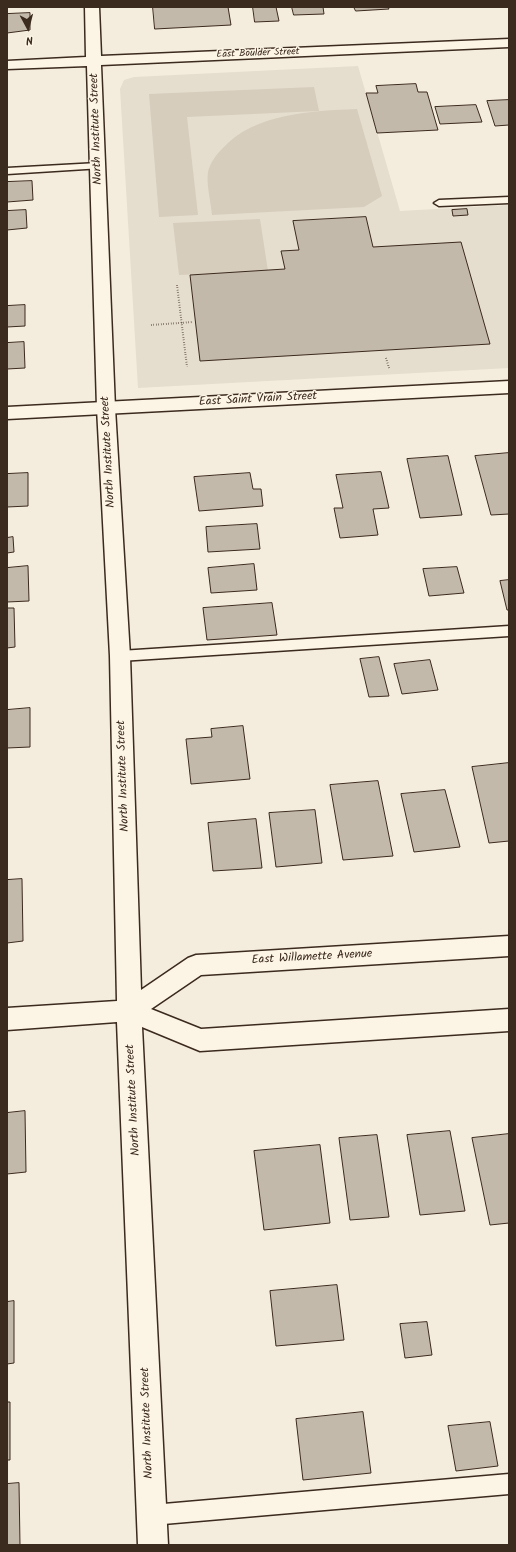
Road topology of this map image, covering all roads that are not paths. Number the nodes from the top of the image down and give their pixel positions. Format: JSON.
{"nodes":[{"id":1,"x":92,"y":7,"type":"edge"},
{"id":2,"x":509,"y":43,"type":"edge"},
{"id":3,"x":94,"y":61,"type":"junction"},
{"id":4,"x":7,"y":65,"type":"edge"},
{"id":5,"x":98,"y":166,"type":"junction"},
{"id":6,"x":7,"y":171,"type":"edge"},
{"id":7,"x":509,"y":200,"type":"edge"},
{"id":8,"x":439,"y":203,"type":"dead end"},
{"id":9,"x":509,"y":387,"type":"edge"},
{"id":10,"x":106,"y":408,"type":"junction"},
{"id":11,"x":7,"y":413,"type":"edge"},
{"id":12,"x":509,"y":631,"type":"edge"},
{"id":13,"x":120,"y":656,"type":"junction"},
{"id":14,"x":509,"y":946,"type":"edge"},
{"id":15,"x":129,"y":1011,"type":"junction"},
{"id":16,"x":7,"y":1019,"type":"edge"},
{"id":17,"x":509,"y":1020,"type":"edge"},
{"id":18,"x":509,"y":1484,"type":"edge"},
{"id":19,"x":152,"y":1515,"type":"junction"},
{"id":20,"x":153,"y":1545,"type":"edge"}],
"edges":[{"from":1,"to":3,"type":"street","name":"North Institute Street"},
{"from":2,"to":3,"type":"street","name":"East Boulder Street"},
{"from":3,"to":4,"type":"street","name":"East Boulder Street"},
{"from":3,"to":5,"type":"street","name":"North Institute Street"},
{"from":5,"to":6,"type":"lane"},
{"from":5,"to":10,"type":"street","name":"North Institute Street"},
{"from":7,"to":8,"type":"lane"},
{"from":9,"to":10,"type":"street","name":"East Saint Vrain Street"},
{"from":10,"to":11,"type":"street","name":"East Saint Vrain Street"},
{"from":10,"to":13,"type":"street","name":"North Institute Street"},
{"from":12,"to":13,"type":"lane"},
{"from":13,"to":15,"type":"street","name":"North Institute Street"},
{"from":14,"to":15,"type":"street","name":"East Willamette Avenue"},
{"from":15,"to":16,"type":"street"},
{"from":15,"to":17,"type":"street"},
{"from":15,"to":19,"type":"street","name":"North Institute Street"},
{"from":18,"to":19,"type":"lane"},
{"from":19,"to":20,"type":"street","name":"North Institute Street"}]}
